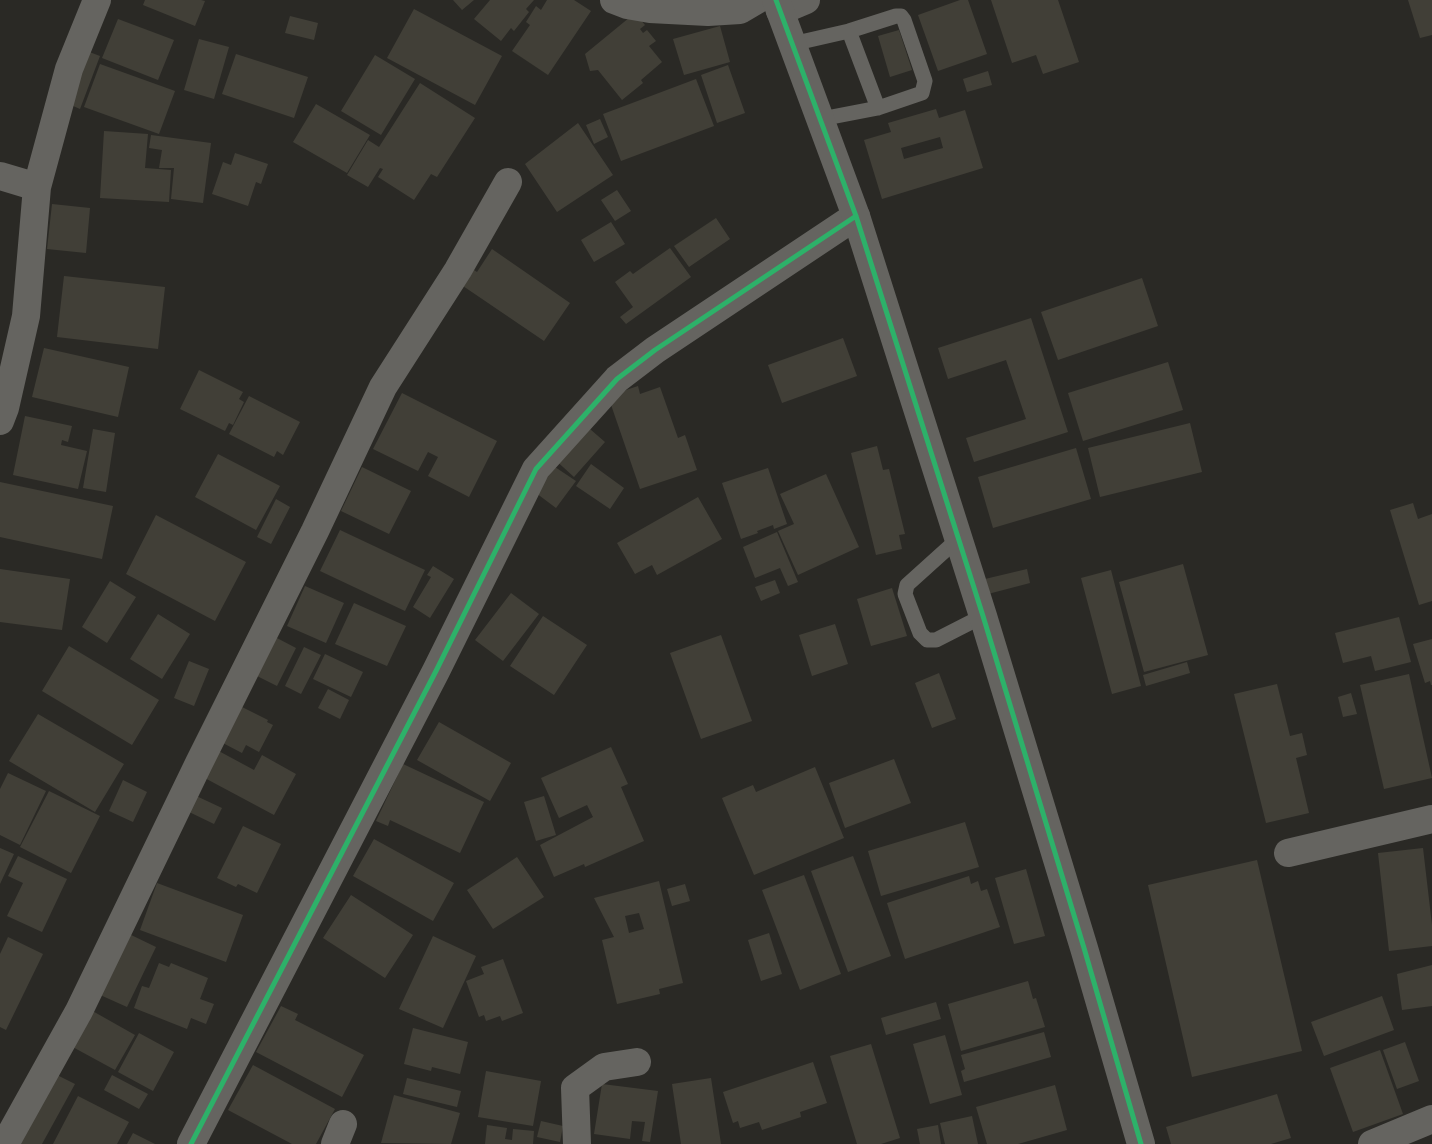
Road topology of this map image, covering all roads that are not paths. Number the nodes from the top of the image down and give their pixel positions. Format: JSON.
{"nodes":[{"id":1,"x":97,"y":0,"type":"edge"},
{"id":2,"x":614,"y":0,"type":"edge"},
{"id":3,"x":806,"y":0,"type":"edge"},
{"id":4,"x":771,"y":4,"type":"edge"},
{"id":5,"x":849,"y":31,"type":"junction"},
{"id":6,"x":792,"y":44,"type":"junction"},
{"id":7,"x":878,"y":108,"type":"junction"},
{"id":8,"x":821,"y":119,"type":"junction"},
{"id":9,"x":0,"y":176,"type":"edge"},
{"id":10,"x":508,"y":182,"type":"dead end"},
{"id":11,"x":37,"y":187,"type":"junction"},
{"id":12,"x":856,"y":216,"type":"junction"},
{"id":13,"x":0,"y":421,"type":"edge"},
{"id":14,"x":958,"y":539,"type":"junction"},
{"id":15,"x":982,"y":616,"type":"junction"},
{"id":16,"x":1432,"y":819,"type":"edge"},
{"id":17,"x":1288,"y":853,"type":"dead end"},
{"id":18,"x":637,"y":1062,"type":"dead end"},
{"id":19,"x":1432,"y":1119,"type":"edge"},
{"id":20,"x":5,"y":1144,"type":"edge"},
{"id":21,"x":191,"y":1144,"type":"edge"},
{"id":22,"x":577,"y":1144,"type":"edge"},
{"id":23,"x":1141,"y":1144,"type":"edge"},
{"id":24,"x":1372,"y":1144,"type":"edge"}],
"edges":[{"from":1,"to":11,"type":"street"},
{"from":2,"to":4,"type":"street"},
{"from":3,"to":4,"type":"street"},
{"from":4,"to":6,"type":"street"},
{"from":5,"to":6,"type":"lane"},
{"from":5,"to":7,"type":"lane"},
{"from":5,"to":7,"type":"lane"},
{"from":6,"to":8,"type":"street"},
{"from":7,"to":8,"type":"lane"},
{"from":8,"to":12,"type":"street"},
{"from":9,"to":11,"type":"street"},
{"from":10,"to":20,"type":"street"},
{"from":11,"to":13,"type":"street"},
{"from":12,"to":14,"type":"street"},
{"from":12,"to":21,"type":"street"},
{"from":14,"to":15,"type":"street"},
{"from":14,"to":15,"type":"lane"},
{"from":15,"to":23,"type":"street"},
{"from":16,"to":17,"type":"street"},
{"from":18,"to":22,"type":"street"},
{"from":19,"to":24,"type":"street"}]}
